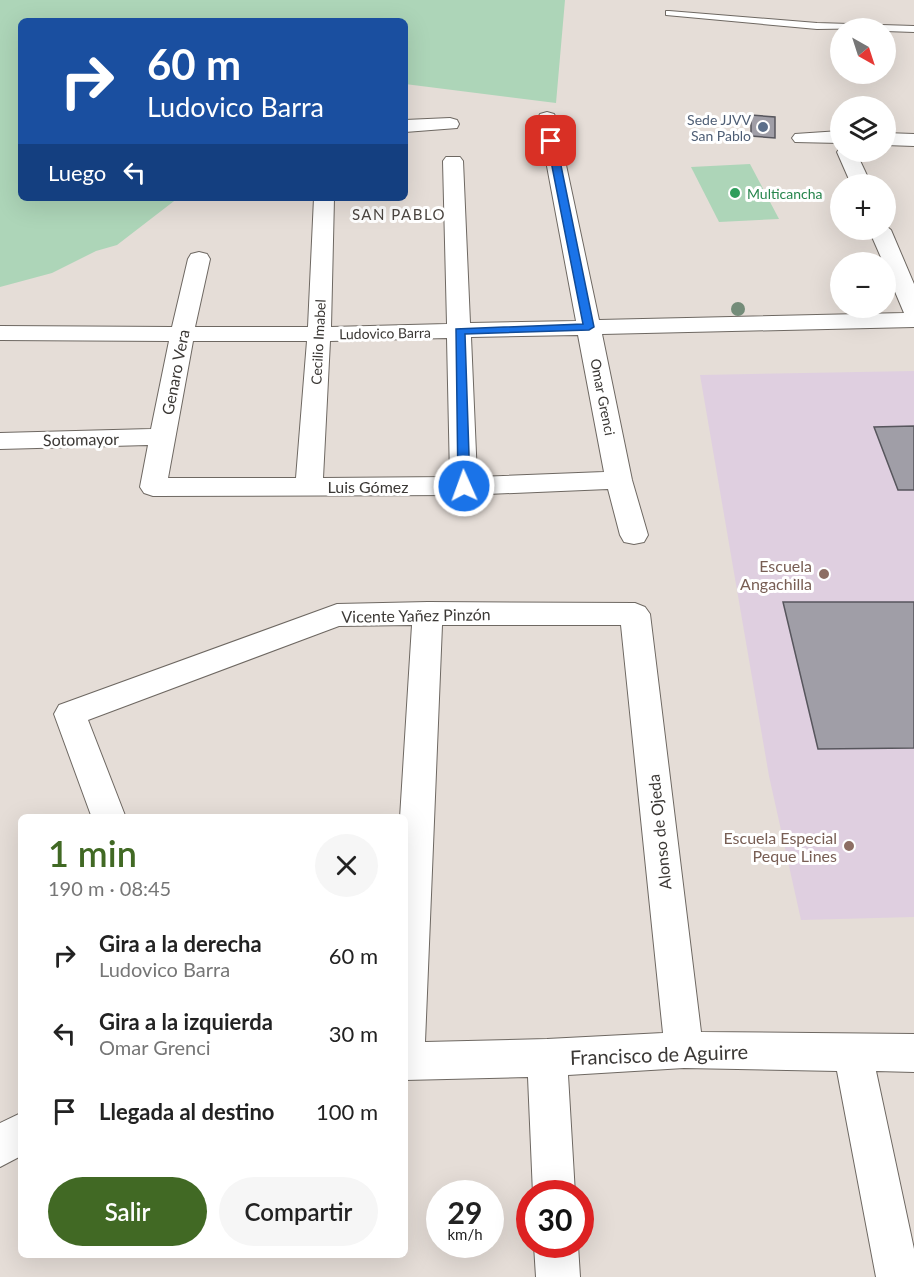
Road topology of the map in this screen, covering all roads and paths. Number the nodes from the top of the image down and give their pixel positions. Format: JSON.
{"nodes":[{"id":1,"x":669,"y":14,"type":"dead end"},
{"id":2,"x":914,"y":29,"type":"edge"},
{"id":3,"x":547,"y":118,"type":"dead end"},
{"id":4,"x":450,"y":124,"type":"dead end"},
{"id":5,"x":408,"y":126,"type":"edge"},
{"id":6,"x":830,"y":137,"type":"edge"},
{"id":7,"x":802,"y":138,"type":"dead end"},
{"id":8,"x":896,"y":139,"type":"edge"},
{"id":9,"x":914,"y":140,"type":"edge"},
{"id":10,"x":453,"y":161,"type":"dead end"},
{"id":11,"x":324,"y":201,"type":"edge"},
{"id":12,"x":884,"y":240,"type":"edge"},
{"id":13,"x":199,"y":259,"type":"dead end"},
{"id":14,"x":914,"y":311,"type":"edge"},
{"id":15,"x":914,"y":320,"type":"edge"},
{"id":16,"x":589,"y":327,"type":"junction"},
{"id":17,"x":459,"y":331,"type":"junction"},
{"id":18,"x":0,"y":333,"type":"edge"},
{"id":19,"x":319,"y":334,"type":"junction"},
{"id":20,"x":182,"y":335,"type":"junction"},
{"id":21,"x":162,"y":437,"type":"junction"},
{"id":22,"x":0,"y":441,"type":"edge"},
{"id":23,"x":619,"y":480,"type":"junction"},
{"id":24,"x":309,"y":486,"type":"junction"},
{"id":25,"x":464,"y":486,"type":"junction"},
{"id":26,"x":153,"y":487,"type":"joint"},
{"id":27,"x":634,"y":535,"type":"dead end"},
{"id":28,"x":428,"y":614,"type":"junction"},
{"id":29,"x":635,"y":614,"type":"joint"},
{"id":30,"x":108,"y":814,"type":"edge"},
{"id":31,"x":408,"y":993,"type":"edge"},
{"id":32,"x":684,"y":1050,"type":"junction"},
{"id":33,"x":853,"y":1053,"type":"junction"},
{"id":34,"x":914,"y":1053,"type":"edge"},
{"id":35,"x":547,"y":1058,"type":"junction"},
{"id":36,"x":408,"y":1061,"type":"edge"},
{"id":37,"x":18,"y":1135,"type":"edge"},
{"id":38,"x":0,"y":1146,"type":"edge"},
{"id":39,"x":553,"y":1180,"type":"edge"},
{"id":40,"x":557,"y":1258,"type":"edge"},
{"id":41,"x":558,"y":1277,"type":"edge"},
{"id":42,"x":898,"y":1277,"type":"edge"}],
"edges":[{"from":1,"to":2,"type":"lane"},
{"from":3,"to":16,"type":"street","name":"Omar Grenci"},
{"from":4,"to":5,"type":"street"},
{"from":6,"to":7,"type":"street"},
{"from":8,"to":9,"type":"street"},
{"from":10,"to":17,"type":"street"},
{"from":11,"to":19,"type":"street","name":"Cecilio Imabel"},
{"from":12,"to":14,"type":"street"},
{"from":13,"to":20,"type":"street","name":"Genaro Vera"},
{"from":15,"to":16,"type":"street","name":"Ludovico Barra"},
{"from":16,"to":17,"type":"street","name":"Ludovico Barra"},
{"from":16,"to":23,"type":"street","name":"Omar Grenci"},
{"from":17,"to":19,"type":"street","name":"Ludovico Barra"},
{"from":17,"to":25,"type":"street"},
{"from":18,"to":20,"type":"street","name":"Ludovico Barra"},
{"from":19,"to":20,"type":"street","name":"Ludovico Barra"},
{"from":19,"to":24,"type":"street","name":"Cecilio Imabel"},
{"from":20,"to":21,"type":"street","name":"Genaro Vera"},
{"from":21,"to":22,"type":"street","name":"Sotomayor"},
{"from":21,"to":26,"type":"street","name":"Genaro Vera"},
{"from":23,"to":25,"type":"street","name":"Luis Gómez"},
{"from":23,"to":27,"type":"street","name":"Omar Grenci"},
{"from":24,"to":25,"type":"street","name":"Luis Gómez"},
{"from":24,"to":26,"type":"street","name":"Luis Gómez"},
{"from":28,"to":29,"type":"street","name":"Vicente Yañez Pinzón"},
{"from":28,"to":30,"type":"street","name":"Vicente Yañez Pinzón"},
{"from":28,"to":31,"type":"street"},
{"from":29,"to":32,"type":"street","name":"Alonso de Ojeda"},
{"from":32,"to":33,"type":"street","name":"Francisco de Aguirre"},
{"from":32,"to":35,"type":"street","name":"Francisco de Aguirre"},
{"from":33,"to":34,"type":"street","name":"Francisco de Aguirre"},
{"from":33,"to":42,"type":"street"},
{"from":35,"to":36,"type":"street","name":"Francisco de Aguirre"},
{"from":35,"to":39,"type":"street"},
{"from":37,"to":38,"type":"street"},
{"from":40,"to":41,"type":"street"}]}
